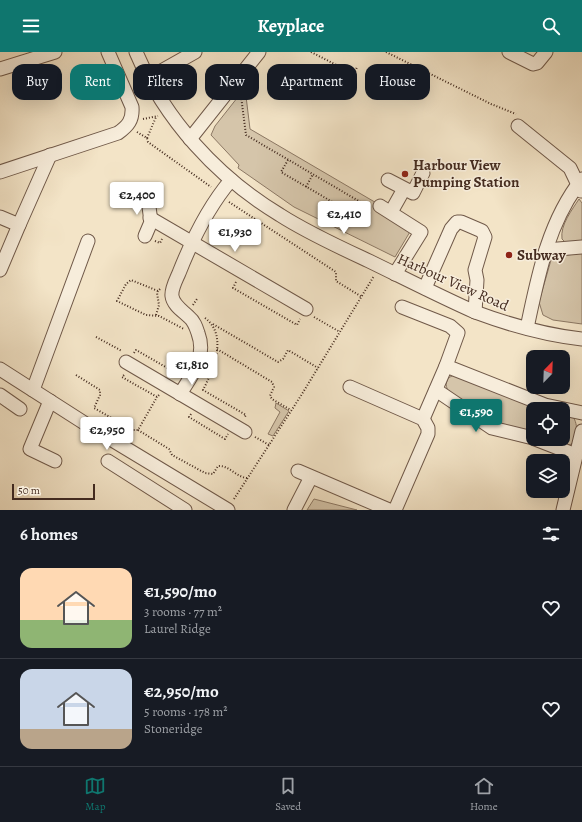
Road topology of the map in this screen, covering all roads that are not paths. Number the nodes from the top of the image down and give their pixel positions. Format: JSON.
{"nodes":[{"id":1,"x":55,"y":52,"type":"edge"},
{"id":2,"x":108,"y":52,"type":"edge"},
{"id":3,"x":136,"y":52,"type":"edge"},
{"id":4,"x":195,"y":52,"type":"edge"},
{"id":5,"x":259,"y":52,"type":"edge"},
{"id":6,"x":509,"y":52,"type":"edge"},
{"id":7,"x":546,"y":52,"type":"edge"},
{"id":8,"x":142,"y":64,"type":"edge"},
{"id":9,"x":173,"y":64,"type":"edge"},
{"id":10,"x":0,"y":69,"type":"edge"},
{"id":11,"x":161,"y":100,"type":"edge"},
{"id":12,"x":520,"y":122,"type":"road end"},
{"id":13,"x":190,"y":139,"type":"junction"},
{"id":14,"x":50,"y":155,"type":"junction"},
{"id":15,"x":0,"y":172,"type":"edge"},
{"id":16,"x":423,"y":173,"type":"dead end"},
{"id":17,"x":231,"y":180,"type":"junction"},
{"id":18,"x":388,"y":180,"type":"dead end"},
{"id":19,"x":581,"y":185,"type":"edge"},
{"id":20,"x":404,"y":189,"type":"junction"},
{"id":21,"x":148,"y":198,"type":"dead end"},
{"id":22,"x":380,"y":206,"type":"dead end"},
{"id":23,"x":391,"y":212,"type":"junction"},
{"id":24,"x":0,"y":217,"type":"edge"},
{"id":25,"x":150,"y":218,"type":"junction"},
{"id":26,"x":19,"y":225,"type":"junction"},
{"id":27,"x":146,"y":236,"type":"dead end"},
{"id":28,"x":88,"y":241,"type":"dead end"},
{"id":29,"x":192,"y":242,"type":"junction"},
{"id":30,"x":582,"y":247,"type":"edge"},
{"id":31,"x":546,"y":250,"type":"junction"},
{"id":32,"x":0,"y":270,"type":"edge"},
{"id":33,"x":395,"y":274,"type":"junction"},
{"id":34,"x":425,"y":288,"type":"junction"},
{"id":35,"x":402,"y":307,"type":"dead end"},
{"id":36,"x":308,"y":312,"type":"road end"},
{"id":37,"x":475,"y":312,"type":"junction"},
{"id":38,"x":526,"y":328,"type":"junction"},
{"id":39,"x":582,"y":339,"type":"edge"},
{"id":40,"x":128,"y":356,"type":"road end"},
{"id":41,"x":446,"y":366,"type":"junction"},
{"id":42,"x":0,"y":369,"type":"edge"},
{"id":43,"x":350,"y":387,"type":"dead end"},
{"id":44,"x":33,"y":390,"type":"junction"},
{"id":45,"x":436,"y":390,"type":"junction"},
{"id":46,"x":180,"y":394,"type":"junction"},
{"id":47,"x":0,"y":395,"type":"edge"},
{"id":48,"x":50,"y":401,"type":"junction"},
{"id":49,"x":20,"y":409,"type":"dead end"},
{"id":50,"x":582,"y":413,"type":"edge"},
{"id":51,"x":423,"y":419,"type":"junction"},
{"id":52,"x":582,"y":431,"type":"edge"},
{"id":53,"x":248,"y":433,"type":"road end"},
{"id":54,"x":526,"y":437,"type":"edge"},
{"id":55,"x":552,"y":446,"type":"edge"},
{"id":56,"x":576,"y":455,"type":"junction"},
{"id":57,"x":55,"y":461,"type":"dead end"},
{"id":58,"x":108,"y":461,"type":"dead end"},
{"id":59,"x":162,"y":470,"type":"junction"},
{"id":60,"x":298,"y":471,"type":"dead end"},
{"id":61,"x":311,"y":477,"type":"junction"},
{"id":62,"x":150,"y":488,"type":"junction"},
{"id":63,"x":230,"y":506,"type":"edge"},
{"id":64,"x":185,"y":510,"type":"edge"},
{"id":65,"x":294,"y":510,"type":"edge"},
{"id":66,"x":389,"y":510,"type":"edge"},
{"id":67,"x":395,"y":510,"type":"edge"},
{"id":68,"x":563,"y":510,"type":"edge"}],
"edges":[{"from":1,"to":10,"type":"street"},
{"from":2,"to":14,"type":"street"},
{"from":3,"to":8,"type":"street","name":"Harbour View Road"},
{"from":4,"to":9,"type":"street"},
{"from":5,"to":13,"type":"street"},
{"from":6,"to":7,"type":"street"},
{"from":11,"to":13,"type":"street","name":"Harbour View Road"},
{"from":12,"to":19,"type":"street"},
{"from":13,"to":17,"type":"street","name":"Harbour View Road"},
{"from":14,"to":15,"type":"street"},
{"from":14,"to":26,"type":"street"},
{"from":16,"to":20,"type":"street"},
{"from":17,"to":29,"type":"street"},
{"from":17,"to":33,"type":"street","name":"Harbour View Road"},
{"from":18,"to":20,"type":"street"},
{"from":19,"to":31,"type":"street"},
{"from":20,"to":23,"type":"street"},
{"from":21,"to":25,"type":"street"},
{"from":22,"to":23,"type":"street"},
{"from":23,"to":33,"type":"street"},
{"from":24,"to":26,"type":"street"},
{"from":25,"to":27,"type":"street"},
{"from":25,"to":29,"type":"street"},
{"from":26,"to":32,"type":"street"},
{"from":28,"to":44,"type":"street"},
{"from":29,"to":36,"type":"street"},
{"from":29,"to":46,"type":"street"},
{"from":30,"to":31,"type":"street"},
{"from":31,"to":38,"type":"street"},
{"from":33,"to":34,"type":"street","name":"Harbour View Road"},
{"from":34,"to":37,"type":"street","name":"Harbour View Road"},
{"from":34,"to":37,"type":"street"},
{"from":35,"to":41,"type":"street"},
{"from":37,"to":38,"type":"street","name":"Harbour View Road"},
{"from":38,"to":39,"type":"street","name":"Harbour View Road"},
{"from":40,"to":46,"type":"street"},
{"from":41,"to":45,"type":"street"},
{"from":41,"to":50,"type":"street"},
{"from":42,"to":44,"type":"street"},
{"from":43,"to":51,"type":"street"},
{"from":44,"to":48,"type":"street"},
{"from":45,"to":51,"type":"street"},
{"from":45,"to":54,"type":"street"},
{"from":46,"to":53,"type":"street"},
{"from":47,"to":49,"type":"street"},
{"from":48,"to":57,"type":"street"},
{"from":48,"to":59,"type":"street"},
{"from":51,"to":67,"type":"street"},
{"from":52,"to":56,"type":"street"},
{"from":55,"to":56,"type":"street"},
{"from":56,"to":68,"type":"street"},
{"from":58,"to":62,"type":"street"},
{"from":59,"to":62,"type":"street"},
{"from":59,"to":63,"type":"street"},
{"from":60,"to":61,"type":"street"},
{"from":61,"to":65,"type":"street"},
{"from":61,"to":66,"type":"street"},
{"from":62,"to":64,"type":"street"}]}
